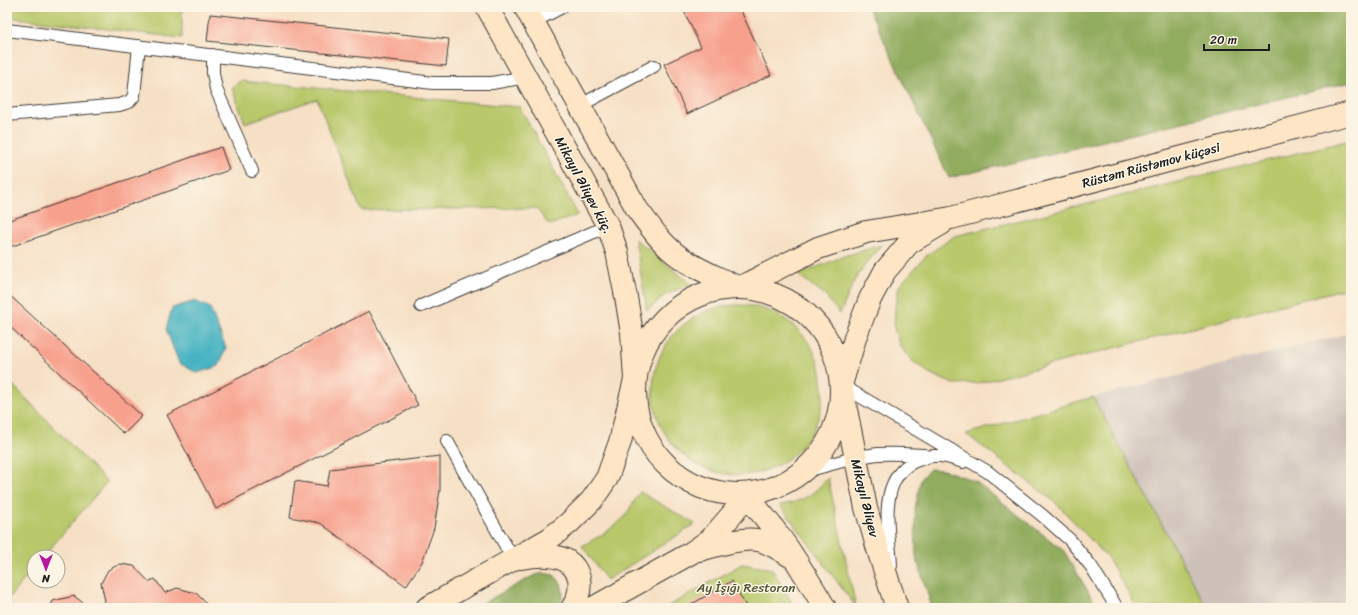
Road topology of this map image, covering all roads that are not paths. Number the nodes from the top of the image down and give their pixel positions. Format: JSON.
{"nodes":[{"id":1,"x":487,"y":7,"type":"edge"},
{"id":2,"x":562,"y":7,"type":"edge"},
{"id":3,"x":529,"y":15,"type":"edge"},
{"id":4,"x":7,"y":30,"type":"edge"},
{"id":5,"x":139,"y":46,"type":"junction"},
{"id":6,"x":213,"y":55,"type":"junction"},
{"id":7,"x":654,"y":66,"type":"dead end"},
{"id":8,"x":526,"y":77,"type":"junction"},
{"id":9,"x":579,"y":106,"type":"junction"},
{"id":10,"x":1351,"y":113,"type":"edge"},
{"id":11,"x":7,"y":115,"type":"edge"},
{"id":12,"x":252,"y":171,"type":"dead end"},
{"id":13,"x":952,"y":218,"type":"junction"},
{"id":14,"x":608,"y":226,"type":"junction"},
{"id":15,"x":739,"y":288,"type":"junction"},
{"id":16,"x":421,"y":306,"type":"dead end"},
{"id":17,"x":635,"y":379,"type":"junction"},
{"id":18,"x":841,"y":385,"type":"junction"},
{"id":19,"x":447,"y":441,"type":"dead end"},
{"id":20,"x":933,"y":456,"type":"junction"},
{"id":21,"x":855,"y":458,"type":"junction"},
{"id":22,"x":988,"y":472,"type":"junction"},
{"id":23,"x":800,"y":473,"type":"junction"},
{"id":24,"x":744,"y":494,"type":"junction"},
{"id":25,"x":691,"y":553,"type":"junction"},
{"id":26,"x":514,"y":559,"type":"junction"},
{"id":27,"x":796,"y":560,"type":"junction"},
{"id":28,"x":895,"y":603,"type":"edge"},
{"id":29,"x":427,"y":608,"type":"edge"},
{"id":30,"x":572,"y":608,"type":"edge"},
{"id":31,"x":593,"y":608,"type":"edge"},
{"id":32,"x":825,"y":608,"type":"edge"},
{"id":33,"x":1117,"y":608,"type":"edge"}],
"edges":[{"from":1,"to":8,"type":"main road","name":"Mikayıl Əliyev küç."},
{"from":2,"to":3,"type":"lane"},
{"from":3,"to":9,"type":"main road"},
{"from":4,"to":5,"type":"lane"},
{"from":5,"to":6,"type":"lane"},
{"from":5,"to":11,"type":"lane"},
{"from":6,"to":8,"type":"lane"},
{"from":6,"to":12,"type":"lane"},
{"from":7,"to":9,"type":"lane"},
{"from":8,"to":14,"type":"main road","name":"Mikayıl Əliyev küç."},
{"from":9,"to":15,"type":"main road"},
{"from":10,"to":13,"type":"main road","name":"Rüstəm Rüstəmov küçəsi"},
{"from":13,"to":15,"type":"main road"},
{"from":13,"to":18,"type":"main road"},
{"from":14,"to":16,"type":"lane"},
{"from":14,"to":17,"type":"main road","name":"Mikayıl Əliyev küç."},
{"from":15,"to":17,"type":"main road"},
{"from":15,"to":18,"type":"main road"},
{"from":17,"to":24,"type":"main road"},
{"from":17,"to":26,"type":"main road"},
{"from":18,"to":21,"type":"main road","name":"Mikayıl Əliyev"},
{"from":18,"to":22,"type":"lane"},
{"from":18,"to":23,"type":"main road"},
{"from":19,"to":26,"type":"lane"},
{"from":20,"to":21,"type":"lane"},
{"from":20,"to":22,"type":"lane"},
{"from":20,"to":28,"type":"lane"},
{"from":21,"to":23,"type":"lane"},
{"from":21,"to":28,"type":"main road","name":"Mikayıl Əliyev"},
{"from":22,"to":33,"type":"lane"},
{"from":23,"to":24,"type":"main road"},
{"from":24,"to":25,"type":"main road"},
{"from":24,"to":27,"type":"main road"},
{"from":25,"to":27,"type":"main road"},
{"from":25,"to":31,"type":"main road"},
{"from":26,"to":29,"type":"main road"},
{"from":26,"to":30,"type":"main road"},
{"from":27,"to":32,"type":"main road"}]}
